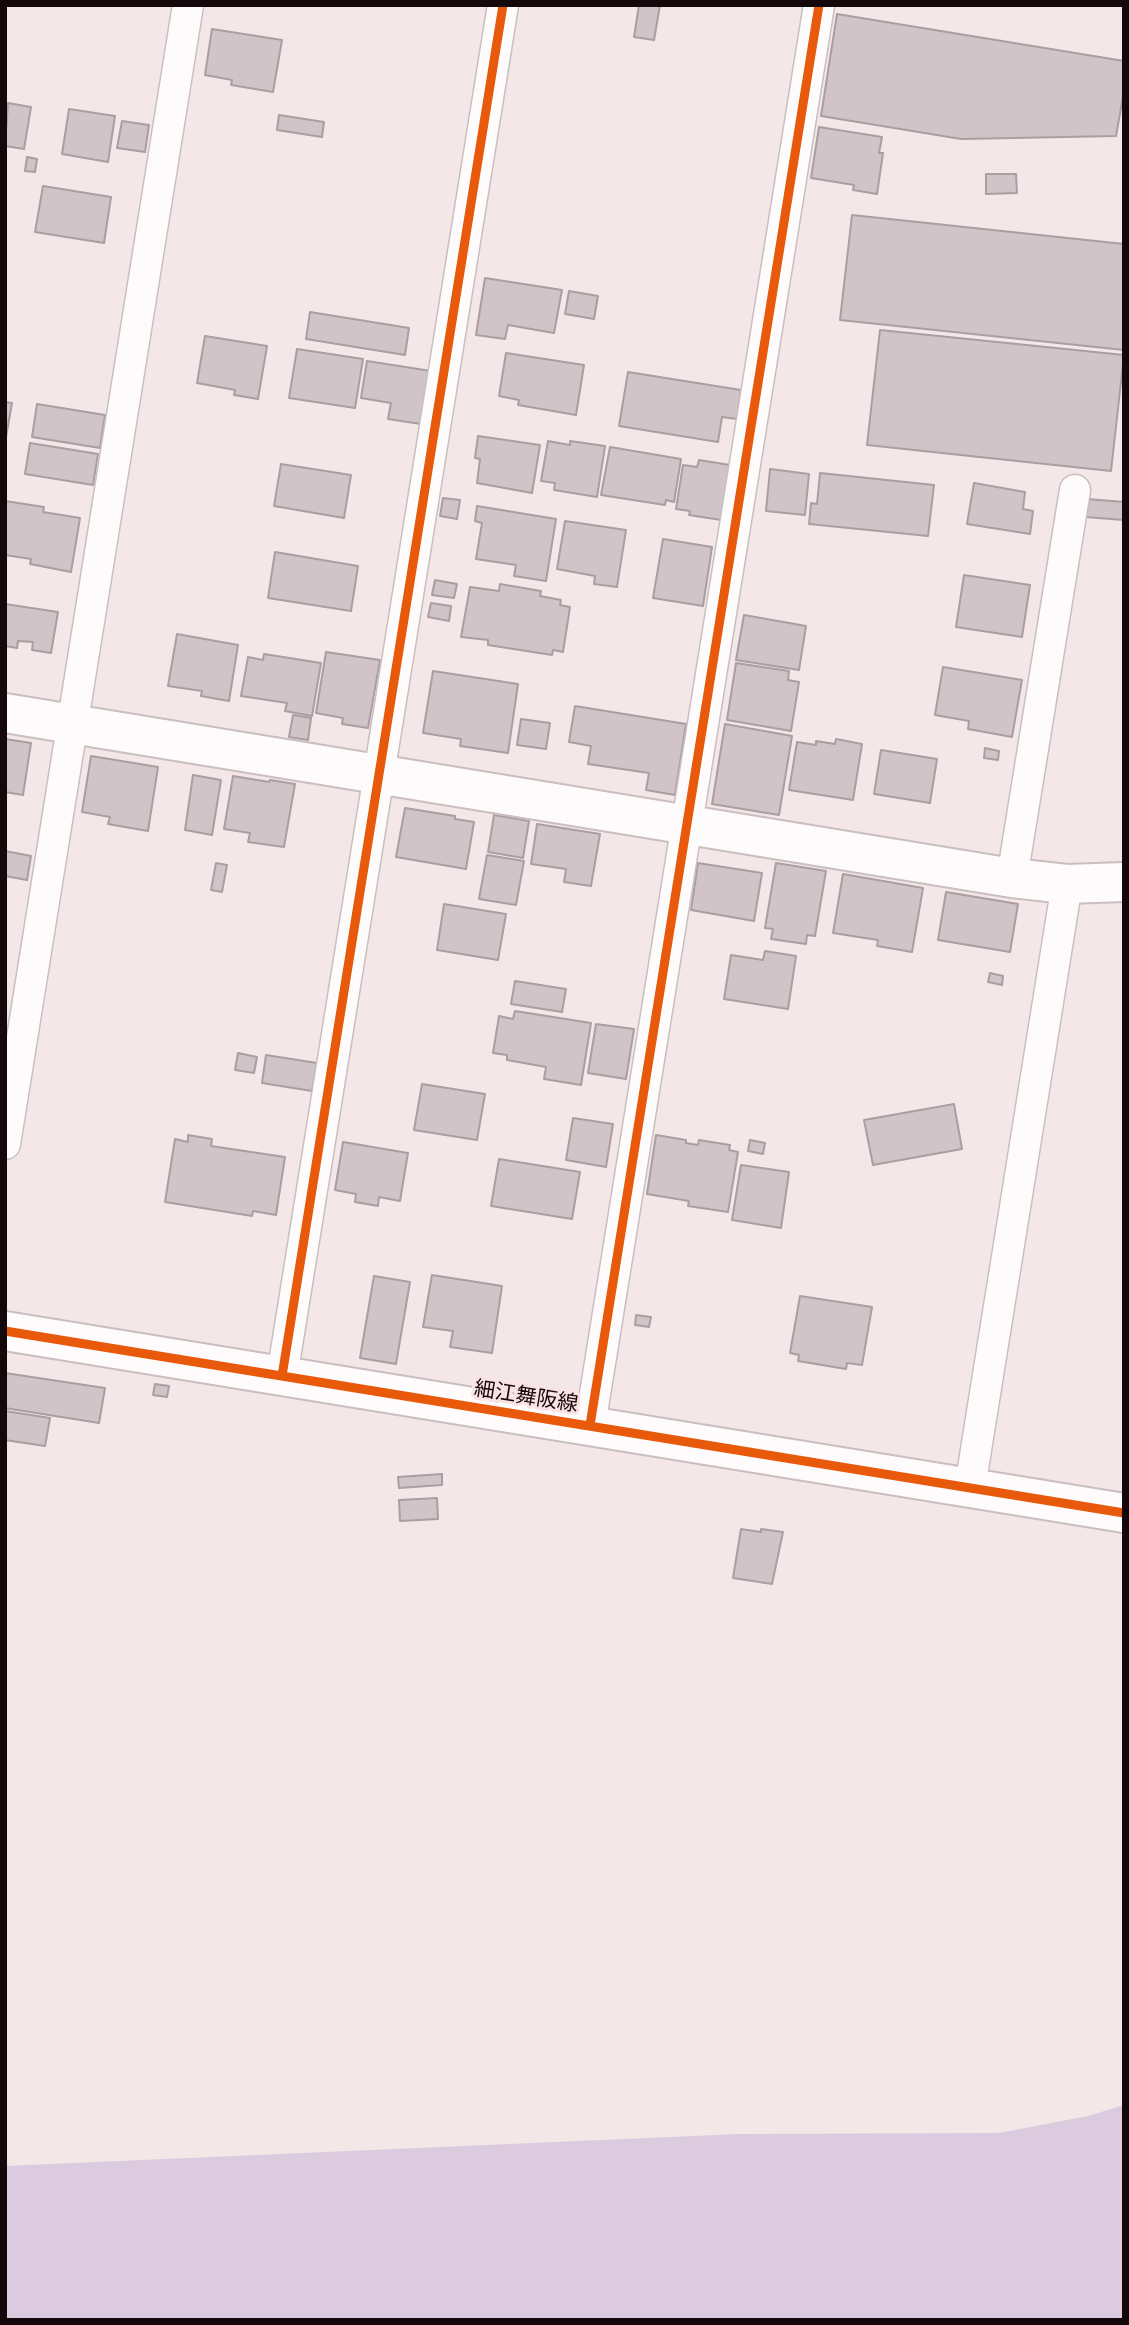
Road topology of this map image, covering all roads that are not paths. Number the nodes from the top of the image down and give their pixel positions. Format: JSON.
{"nodes":[{"id":1,"x":188,"y":5,"type":"edge"},
{"id":2,"x":503,"y":5,"type":"edge"},
{"id":3,"x":816,"y":6,"type":"edge"},
{"id":4,"x":1075,"y":490,"type":"dead end"},
{"id":5,"x":5,"y":713,"type":"edge"},
{"id":6,"x":73,"y":724,"type":"junction"},
{"id":7,"x":379,"y":774,"type":"junction"},
{"id":8,"x":687,"y":825,"type":"junction"},
{"id":9,"x":1012,"y":878,"type":"junction"},
{"id":10,"x":1124,"y":882,"type":"edge"},
{"id":11,"x":1068,"y":884,"type":"junction"},
{"id":12,"x":5,"y":1144,"type":"edge"},
{"id":13,"x":5,"y":1331,"type":"edge"},
{"id":14,"x":282,"y":1376,"type":"junction"},
{"id":15,"x":590,"y":1425,"type":"junction"},
{"id":16,"x":970,"y":1487,"type":"junction"},
{"id":17,"x":1124,"y":1513,"type":"edge"}],
"edges":[{"from":1,"to":6,"type":"street"},
{"from":2,"to":7,"type":"street"},
{"from":3,"to":8,"type":"street"},
{"from":4,"to":9,"type":"street"},
{"from":5,"to":6,"type":"street"},
{"from":6,"to":7,"type":"street"},
{"from":6,"to":12,"type":"street"},
{"from":7,"to":8,"type":"street"},
{"from":7,"to":14,"type":"street"},
{"from":8,"to":9,"type":"street"},
{"from":8,"to":15,"type":"street"},
{"from":9,"to":11,"type":"street"},
{"from":10,"to":11,"type":"street"},
{"from":11,"to":16,"type":"street"},
{"from":13,"to":14,"type":"street","name":"細江舞阪線"},
{"from":14,"to":15,"type":"street","name":"細江舞阪線"},
{"from":15,"to":16,"type":"street","name":"細江舞阪線"},
{"from":16,"to":17,"type":"street","name":"細江舞阪線"}]}
